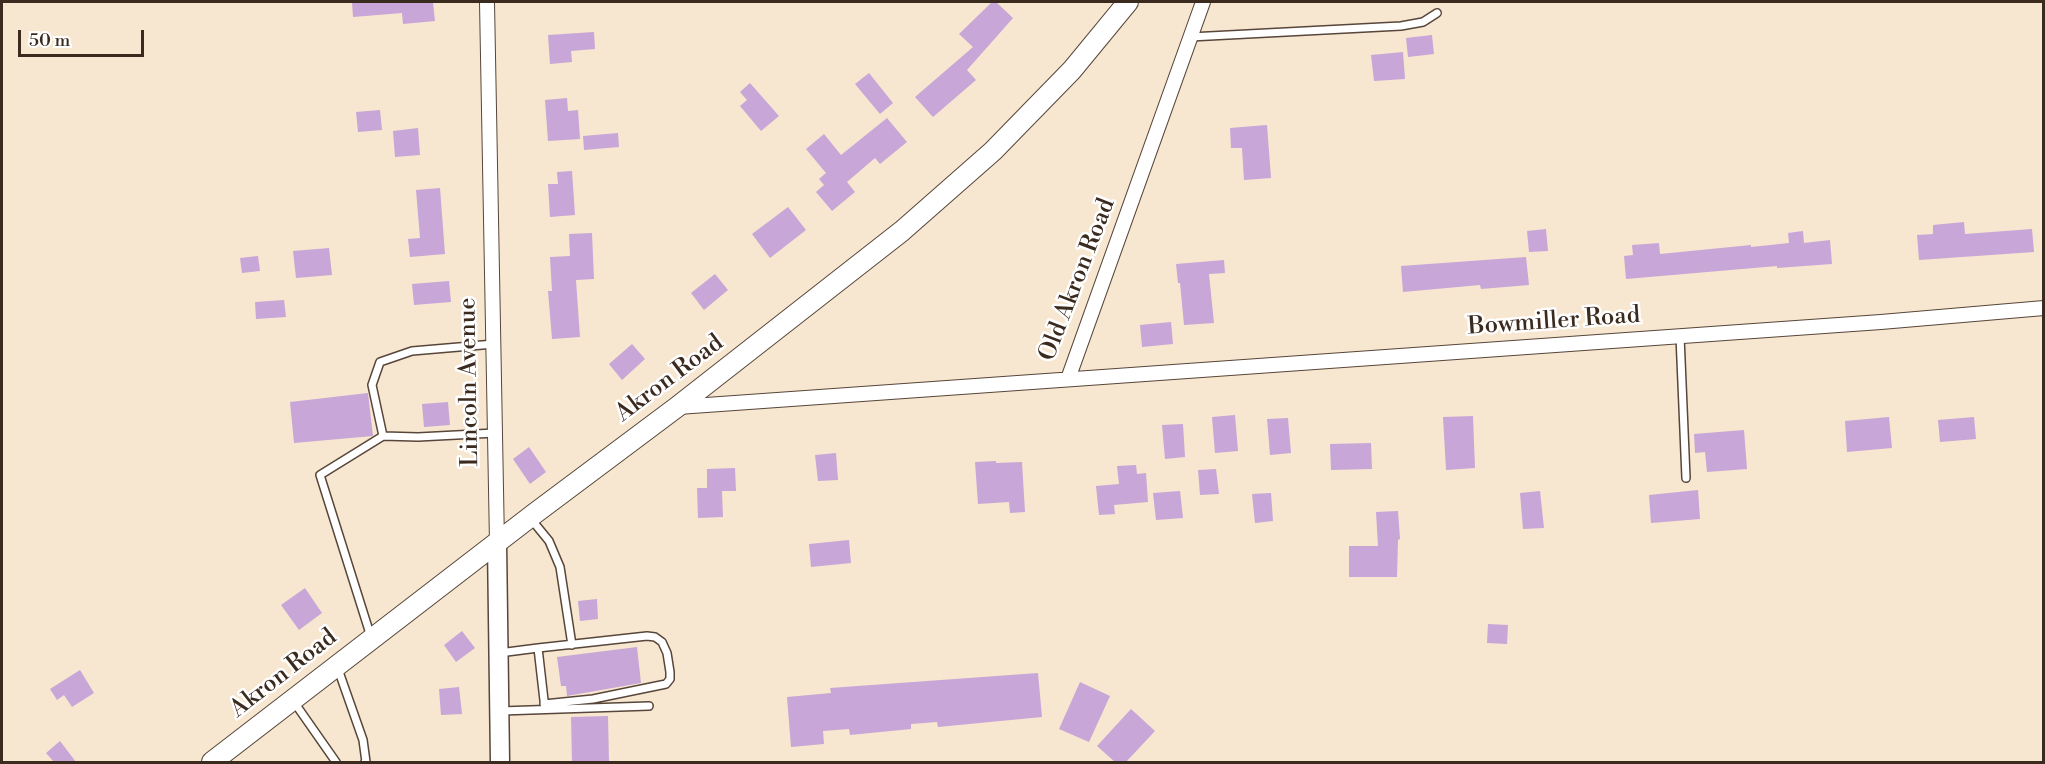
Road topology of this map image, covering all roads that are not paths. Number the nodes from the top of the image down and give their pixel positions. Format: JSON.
{"nodes":[{"id":1,"x":487,"y":2,"type":"edge"},
{"id":2,"x":1128,"y":2,"type":"edge"},
{"id":3,"x":1203,"y":2,"type":"edge"},
{"id":4,"x":1437,"y":13,"type":"dead end"},
{"id":5,"x":1190,"y":38,"type":"junction"},
{"id":6,"x":2043,"y":308,"type":"edge"},
{"id":7,"x":1680,"y":336,"type":"junction"},
{"id":8,"x":494,"y":344,"type":"junction"},
{"id":9,"x":1068,"y":379,"type":"junction"},
{"id":10,"x":677,"y":407,"type":"junction"},
{"id":11,"x":495,"y":433,"type":"junction"},
{"id":12,"x":383,"y":436,"type":"junction"},
{"id":13,"x":1686,"y":478,"type":"dead end"},
{"id":14,"x":529,"y":518,"type":"junction"},
{"id":15,"x":497,"y":543,"type":"junction"},
{"id":16,"x":372,"y":639,"type":"junction"},
{"id":17,"x":572,"y":645,"type":"junction"},
{"id":18,"x":538,"y":648,"type":"junction"},
{"id":19,"x":498,"y":653,"type":"junction"},
{"id":20,"x":337,"y":666,"type":"junction"},
{"id":21,"x":292,"y":700,"type":"junction"},
{"id":22,"x":649,"y":706,"type":"dead end"},
{"id":23,"x":545,"y":707,"type":"junction"},
{"id":24,"x":499,"y":711,"type":"junction"},
{"id":25,"x":212,"y":762,"type":"edge"},
{"id":26,"x":336,"y":762,"type":"edge"},
{"id":27,"x":365,"y":762,"type":"edge"},
{"id":28,"x":500,"y":762,"type":"edge"}],
"edges":[{"from":1,"to":8,"type":"street","name":"Lincoln Avenue"},
{"from":2,"to":10,"type":"main road","name":"Akron Road"},
{"from":3,"to":5,"type":"street","name":"Old Akron Road"},
{"from":4,"to":5,"type":"lane"},
{"from":5,"to":9,"type":"street","name":"Old Akron Road"},
{"from":6,"to":7,"type":"street","name":"Bowmiller Road"},
{"from":7,"to":9,"type":"street","name":"Bowmiller Road"},
{"from":7,"to":13,"type":"lane"},
{"from":8,"to":11,"type":"street","name":"Lincoln Avenue"},
{"from":8,"to":12,"type":"lane"},
{"from":9,"to":10,"type":"street","name":"Old Akron Road"},
{"from":10,"to":14,"type":"main road","name":"Akron Road"},
{"from":11,"to":12,"type":"lane"},
{"from":11,"to":15,"type":"street","name":"Lincoln Avenue"},
{"from":12,"to":16,"type":"lane"},
{"from":14,"to":15,"type":"main road","name":"Akron Road"},
{"from":14,"to":17,"type":"lane"},
{"from":15,"to":16,"type":"main road","name":"Akron Road"},
{"from":15,"to":19,"type":"street","name":"Lincoln Avenue"},
{"from":16,"to":20,"type":"main road","name":"Akron Road"},
{"from":17,"to":18,"type":"lane"},
{"from":17,"to":23,"type":"lane"},
{"from":18,"to":19,"type":"lane"},
{"from":18,"to":23,"type":"lane"},
{"from":19,"to":24,"type":"street","name":"Lincoln Avenue"},
{"from":20,"to":21,"type":"main road","name":"Akron Road"},
{"from":20,"to":27,"type":"lane"},
{"from":21,"to":25,"type":"main road","name":"Akron Road"},
{"from":21,"to":26,"type":"lane"},
{"from":22,"to":23,"type":"lane"},
{"from":23,"to":24,"type":"lane"},
{"from":24,"to":28,"type":"street","name":"Lincoln Avenue"}]}
